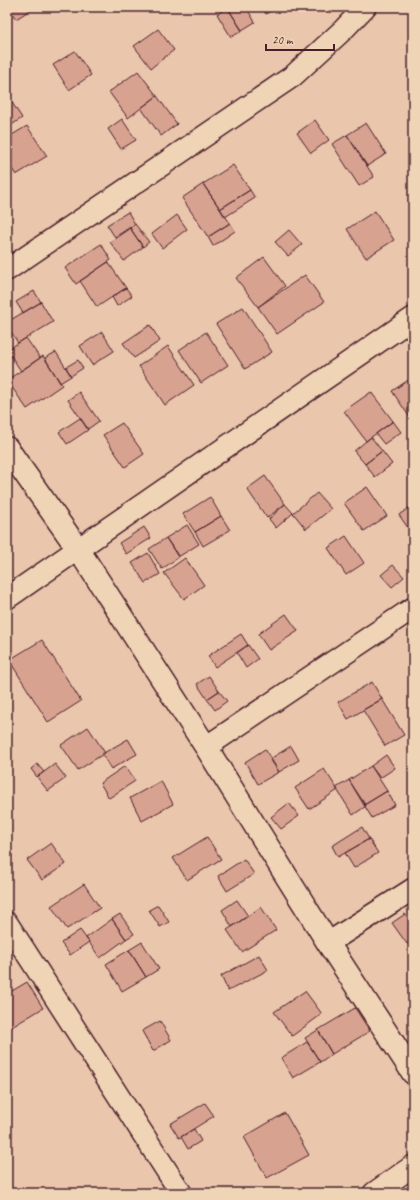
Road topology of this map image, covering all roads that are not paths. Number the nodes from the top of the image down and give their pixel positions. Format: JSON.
{"nodes":[{"id":1,"x":365,"y":7,"type":"edge"},
{"id":2,"x":7,"y":270,"type":"edge"},
{"id":3,"x":413,"y":318,"type":"edge"},
{"id":4,"x":7,"y":448,"type":"edge"},
{"id":5,"x":78,"y":549,"type":"junction"},
{"id":6,"x":7,"y":598,"type":"edge"},
{"id":7,"x":413,"y":608,"type":"edge"},
{"id":8,"x":206,"y":747,"type":"junction"},
{"id":9,"x":413,"y":889,"type":"edge"},
{"id":10,"x":7,"y":923,"type":"edge"},
{"id":11,"x":328,"y":943,"type":"junction"},
{"id":12,"x":413,"y":1073,"type":"edge"},
{"id":13,"x":413,"y":1166,"type":"edge"},
{"id":14,"x":181,"y":1193,"type":"edge"},
{"id":15,"x":374,"y":1193,"type":"edge"}],
"edges":[{"from":1,"to":2,"type":"street"},
{"from":3,"to":5,"type":"street"},
{"from":4,"to":5,"type":"street"},
{"from":5,"to":6,"type":"street"},
{"from":5,"to":8,"type":"street"},
{"from":7,"to":8,"type":"street"},
{"from":8,"to":11,"type":"street"},
{"from":9,"to":11,"type":"street"},
{"from":10,"to":14,"type":"street"},
{"from":11,"to":12,"type":"street"},
{"from":13,"to":15,"type":"street"}]}
